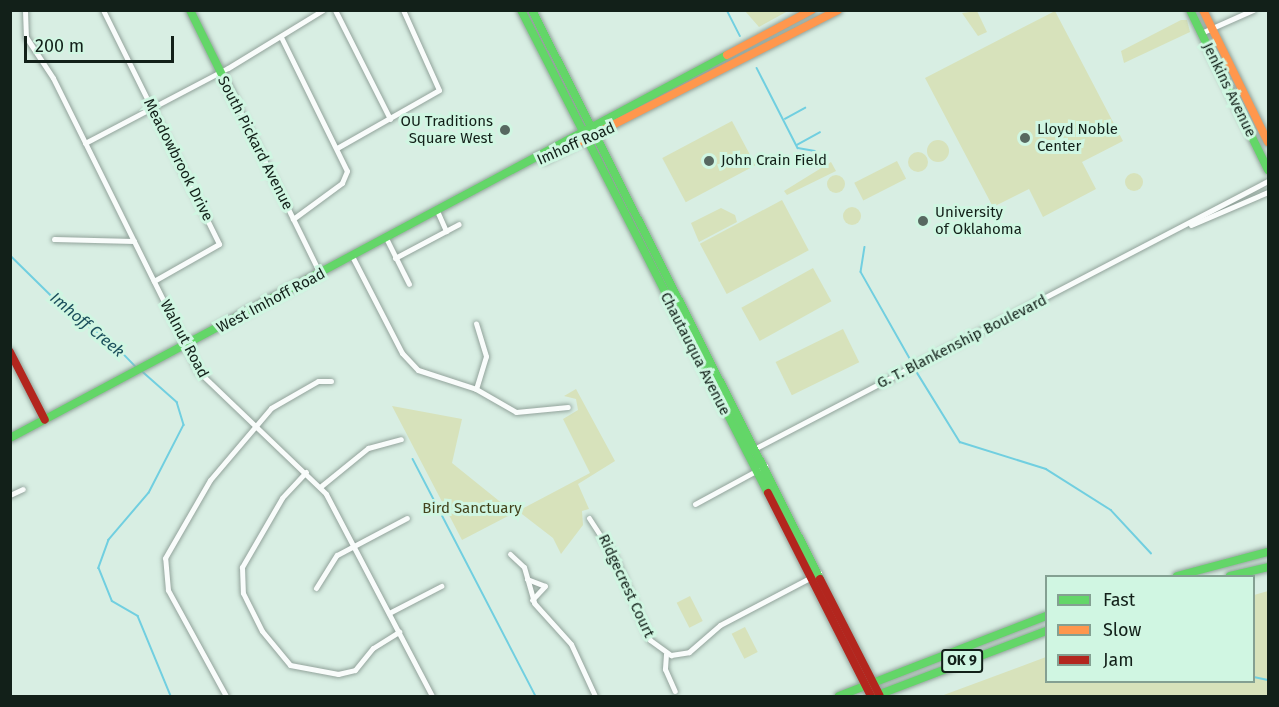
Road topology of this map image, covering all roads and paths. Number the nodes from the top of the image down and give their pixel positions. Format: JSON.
{"nodes":[{"id":1,"x":25,"y":10,"type":"edge"},
{"id":2,"x":103,"y":10,"type":"edge"},
{"id":3,"x":190,"y":10,"type":"edge"},
{"id":4,"x":323,"y":10,"type":"edge"},
{"id":5,"x":335,"y":10,"type":"edge"},
{"id":6,"x":403,"y":10,"type":"edge"},
{"id":7,"x":521,"y":10,"type":"edge"},
{"id":8,"x":532,"y":10,"type":"edge"},
{"id":9,"x":812,"y":10,"type":"edge"},
{"id":10,"x":838,"y":10,"type":"edge"},
{"id":11,"x":1190,"y":10,"type":"edge"},
{"id":12,"x":1203,"y":10,"type":"edge"},
{"id":13,"x":1253,"y":10,"type":"edge"},
{"id":14,"x":1212,"y":28,"type":"junction"},
{"id":15,"x":1201,"y":33,"type":"junction"},
{"id":16,"x":281,"y":37,"type":"junction"},
{"id":17,"x":220,"y":72,"type":"junction"},
{"id":18,"x":237,"y":105,"type":"joint"},
{"id":19,"x":152,"y":108,"type":"junction"},
{"id":20,"x":390,"y":119,"type":"junction"},
{"id":21,"x":592,"y":128,"type":"junction"},
{"id":22,"x":596,"y":136,"type":"junction"},
{"id":23,"x":584,"y":137,"type":"junction"},
{"id":24,"x":1269,"y":142,"type":"edge"},
{"id":25,"x":85,"y":143,"type":"junction"},
{"id":26,"x":337,"y":148,"type":"junction"},
{"id":27,"x":532,"y":164,"type":"joint"},
{"id":28,"x":1269,"y":170,"type":"edge"},
{"id":29,"x":1269,"y":182,"type":"edge"},
{"id":30,"x":1269,"y":192,"type":"edge"},
{"id":31,"x":438,"y":213,"type":"junction"},
{"id":32,"x":293,"y":219,"type":"junction"},
{"id":33,"x":459,"y":224,"type":"dead end"},
{"id":34,"x":1178,"y":230,"type":"junction"},
{"id":35,"x":446,"y":231,"type":"junction"},
{"id":36,"x":54,"y":239,"type":"dead end"},
{"id":37,"x":387,"y":240,"type":"junction"},
{"id":38,"x":134,"y":241,"type":"junction"},
{"id":39,"x":353,"y":258,"type":"junction"},
{"id":40,"x":395,"y":258,"type":"junction"},
{"id":41,"x":321,"y":275,"type":"junction"},
{"id":42,"x":154,"y":281,"type":"junction"},
{"id":43,"x":409,"y":284,"type":"dead end"},
{"id":44,"x":477,"y":324,"type":"dead end"},
{"id":45,"x":187,"y":346,"type":"junction"},
{"id":46,"x":10,"y":352,"type":"edge"},
{"id":47,"x":331,"y":381,"type":"dead end"},
{"id":48,"x":476,"y":389,"type":"junction"},
{"id":49,"x":568,"y":407,"type":"dead end"},
{"id":50,"x":45,"y":420,"type":"junction"},
{"id":51,"x":254,"y":426,"type":"junction"},
{"id":52,"x":10,"y":438,"type":"edge"},
{"id":53,"x":401,"y":439,"type":"dead end"},
{"id":54,"x":756,"y":448,"type":"junction"},
{"id":55,"x":746,"y":453,"type":"junction"},
{"id":56,"x":765,"y":466,"type":"junction"},
{"id":57,"x":755,"y":471,"type":"junction"},
{"id":58,"x":306,"y":472,"type":"junction"},
{"id":59,"x":320,"y":487,"type":"junction"},
{"id":60,"x":23,"y":489,"type":"dead end"},
{"id":61,"x":10,"y":495,"type":"edge"},
{"id":62,"x":695,"y":504,"type":"dead end"},
{"id":63,"x":407,"y":518,"type":"dead end"},
{"id":64,"x":589,"y":518,"type":"dead end"},
{"id":65,"x":355,"y":545,"type":"junction"},
{"id":66,"x":1269,"y":552,"type":"edge"},
{"id":67,"x":510,"y":554,"type":"dead end"},
{"id":68,"x":1269,"y":567,"type":"edge"},
{"id":69,"x":819,"y":573,"type":"junction"},
{"id":70,"x":1181,"y":575,"type":"edge"},
{"id":71,"x":1234,"y":575,"type":"edge"},
{"id":72,"x":809,"y":578,"type":"junction"},
{"id":73,"x":527,"y":579,"type":"junction"},
{"id":74,"x":441,"y":586,"type":"dead end"},
{"id":75,"x":316,"y":588,"type":"dead end"},
{"id":76,"x":532,"y":600,"type":"junction"},
{"id":77,"x":389,"y":612,"type":"junction"},
{"id":78,"x":1045,"y":617,"type":"edge"},
{"id":79,"x":399,"y":632,"type":"junction"},
{"id":80,"x":1045,"y":632,"type":"edge"},
{"id":81,"x":666,"y":654,"type":"junction"},
{"id":82,"x":874,"y":682,"type":"junction"},
{"id":83,"x":902,"y":685,"type":"junction"},
{"id":84,"x":865,"y":686,"type":"junction"},
{"id":85,"x":675,"y":691,"type":"dead end"},
{"id":86,"x":226,"y":696,"type":"edge"},
{"id":87,"x":432,"y":696,"type":"edge"},
{"id":88,"x":595,"y":696,"type":"edge"},
{"id":89,"x":839,"y":696,"type":"edge"},
{"id":90,"x":876,"y":696,"type":"edge"},
{"id":91,"x":896,"y":696,"type":"edge"}],
"edges":[{"from":1,"to":25,"type":"street","name":"Walnut Road"},
{"from":2,"to":19,"type":"street","name":"Meadowbrook Drive"},
{"from":3,"to":17,"type":"main road","name":"South Pickard Avenue"},
{"from":4,"to":16,"type":"street"},
{"from":5,"to":20,"type":"street"},
{"from":6,"to":20,"type":"street"},
{"from":7,"to":23,"type":"main road","name":"Chautauqua Avenue"},
{"from":8,"to":21,"type":"main road","name":"Chautauqua Avenue"},
{"from":9,"to":21,"type":"main road","name":"Imhoff Road"},
{"from":10,"to":22,"type":"main road","name":"Imhoff Road"},
{"from":11,"to":15,"type":"main road","name":"Jenkins Avenue"},
{"from":12,"to":14,"type":"main road","name":"Jenkins Avenue"},
{"from":13,"to":14,"type":"street"},
{"from":14,"to":15,"type":"street"},
{"from":14,"to":24,"type":"main road","name":"Jenkins Avenue"},
{"from":15,"to":28,"type":"main road","name":"Jenkins Avenue"},
{"from":16,"to":17,"type":"street"},
{"from":16,"to":26,"type":"street"},
{"from":17,"to":18,"type":"main road","name":"South Pickard Avenue"},
{"from":17,"to":19,"type":"street"},
{"from":18,"to":32,"type":"street","name":"South Pickard Avenue"},
{"from":19,"to":25,"type":"street"},
{"from":19,"to":42,"type":"street","name":"Meadowbrook Drive"},
{"from":20,"to":26,"type":"street"},
{"from":21,"to":22,"type":"main road","name":"Chautauqua Avenue"},
{"from":21,"to":23,"type":"main road","name":"Imhoff Road"},
{"from":22,"to":23,"type":"main road","name":"Imhoff Road"},
{"from":22,"to":54,"type":"main road","name":"Chautauqua Avenue"},
{"from":23,"to":27,"type":"main road","name":"Imhoff Road"},
{"from":23,"to":55,"type":"main road","name":"Chautauqua Avenue"},
{"from":25,"to":38,"type":"street","name":"Walnut Road"},
{"from":26,"to":32,"type":"street"},
{"from":27,"to":31,"type":"main road","name":"West Imhoff Road"},
{"from":29,"to":34,"type":"street","name":"G. T. Blankenship Boulevard"},
{"from":30,"to":34,"type":"street","name":"G. T. Blankenship Boulevard"},
{"from":31,"to":35,"type":"street"},
{"from":31,"to":37,"type":"main road","name":"West Imhoff Road"},
{"from":32,"to":41,"type":"street","name":"South Pickard Avenue"},
{"from":33,"to":35,"type":"street"},
{"from":34,"to":54,"type":"street","name":"G. T. Blankenship Boulevard"},
{"from":35,"to":40,"type":"street"},
{"from":36,"to":38,"type":"street"},
{"from":37,"to":39,"type":"main road","name":"West Imhoff Road"},
{"from":37,"to":40,"type":"street"},
{"from":38,"to":42,"type":"street","name":"Walnut Road"},
{"from":39,"to":41,"type":"main road","name":"West Imhoff Road"},
{"from":39,"to":48,"type":"street"},
{"from":40,"to":43,"type":"street"},
{"from":41,"to":45,"type":"main road","name":"West Imhoff Road"},
{"from":42,"to":45,"type":"street","name":"Walnut Road"},
{"from":44,"to":48,"type":"street"},
{"from":45,"to":50,"type":"main road","name":"West Imhoff Road"},
{"from":45,"to":51,"type":"street","name":"Walnut Road"},
{"from":46,"to":50,"type":"main road"},
{"from":47,"to":51,"type":"street"},
{"from":48,"to":49,"type":"street"},
{"from":50,"to":52,"type":"main road","name":"West Imhoff Road"},
{"from":51,"to":58,"type":"street","name":"Walnut Road"},
{"from":51,"to":86,"type":"street"},
{"from":53,"to":59,"type":"street"},
{"from":54,"to":55,"type":"street","name":"G. T. Blankenship Boulevard"},
{"from":54,"to":56,"type":"main road","name":"Chautauqua Avenue"},
{"from":55,"to":57,"type":"main road","name":"Chautauqua Avenue"},
{"from":56,"to":57,"type":"street"},
{"from":56,"to":69,"type":"main road","name":"Chautauqua Avenue"},
{"from":57,"to":62,"type":"street"},
{"from":57,"to":72,"type":"main road","name":"Chautauqua Avenue"},
{"from":58,"to":59,"type":"street","name":"Walnut Road"},
{"from":58,"to":79,"type":"street"},
{"from":59,"to":65,"type":"street","name":"Walnut Road"},
{"from":60,"to":61,"type":"street"},
{"from":63,"to":65,"type":"street"},
{"from":64,"to":81,"type":"street","name":"Ridgecrest Court"},
{"from":65,"to":75,"type":"street"},
{"from":65,"to":77,"type":"street","name":"Walnut Road"},
{"from":66,"to":70,"type":"main road"},
{"from":67,"to":73,"type":"street"},
{"from":68,"to":71,"type":"main road"},
{"from":69,"to":72,"type":"street"},
{"from":69,"to":82,"type":"main road","name":"Chautauqua Avenue"},
{"from":72,"to":81,"type":"street"},
{"from":72,"to":84,"type":"main road","name":"Chautauqua Avenue"},
{"from":73,"to":76,"type":"street"},
{"from":73,"to":76,"type":"street"},
{"from":74,"to":77,"type":"street"},
{"from":76,"to":88,"type":"street"},
{"from":77,"to":79,"type":"street","name":"Walnut Road"},
{"from":78,"to":82,"type":"main road","number":"OK 9"},
{"from":79,"to":87,"type":"street","name":"Walnut Road"},
{"from":80,"to":83,"type":"main road","number":"OK 9"},
{"from":81,"to":85,"type":"street"},
{"from":82,"to":84,"type":"main road","number":"OK 9"},
{"from":82,"to":90,"type":"main road","name":"Chautauqua Avenue"},
{"from":83,"to":90,"type":"main road","number":"OK 9"},
{"from":83,"to":91,"type":"main road"},
{"from":84,"to":89,"type":"main road","number":"OK 9"},
{"from":84,"to":90,"type":"main road","name":"Chautauqua Avenue"}]}
